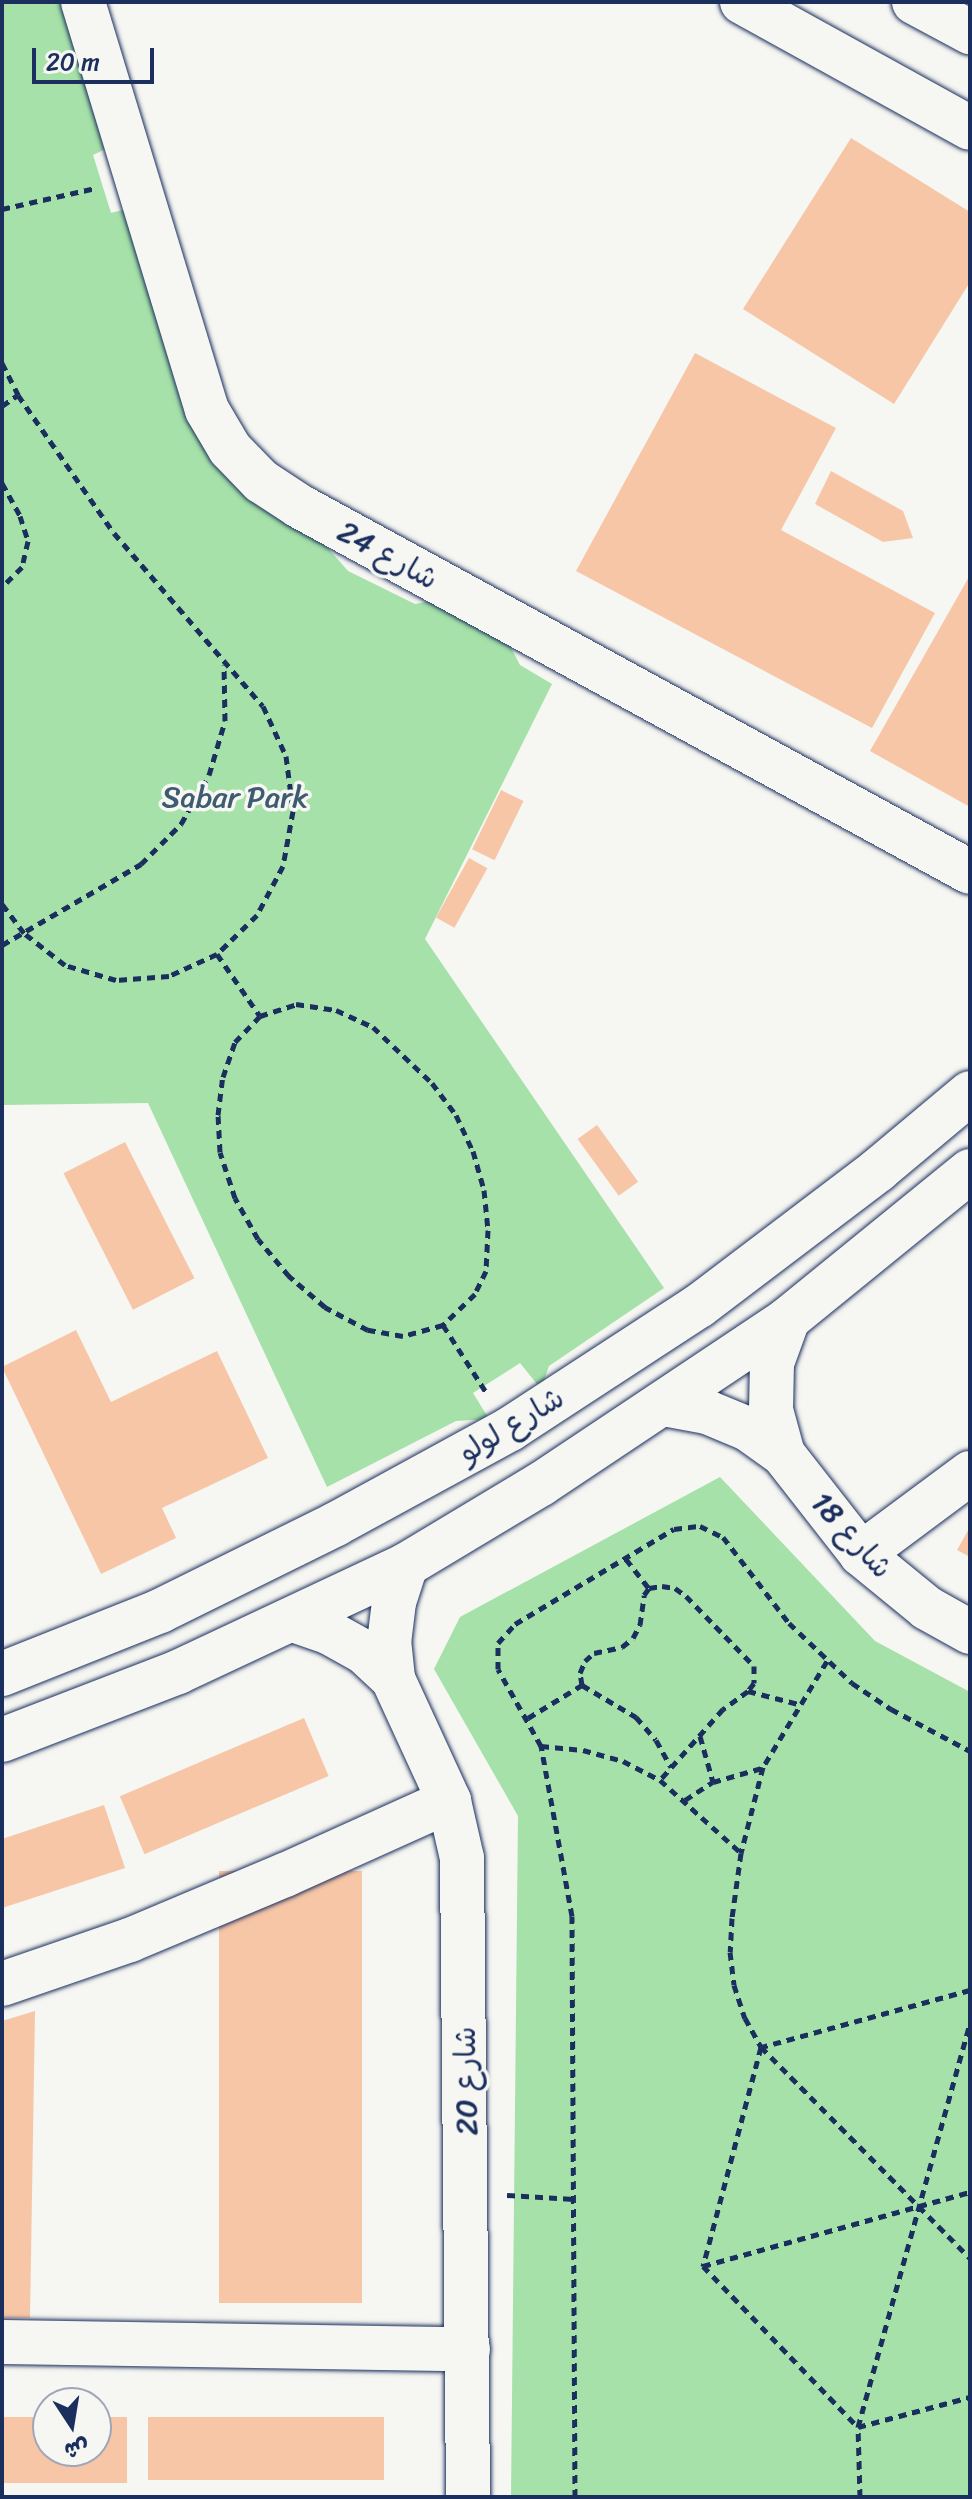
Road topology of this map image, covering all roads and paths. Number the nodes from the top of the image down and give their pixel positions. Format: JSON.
{"nodes":[{"id":1,"x":83,"y":2,"type":"edge"},
{"id":2,"x":742,"y":2,"type":"edge"},
{"id":3,"x":914,"y":2,"type":"edge"},
{"id":4,"x":970,"y":32,"type":"edge"},
{"id":5,"x":970,"y":128,"type":"edge"},
{"id":6,"x":136,"y":178,"type":"junction"},
{"id":7,"x":2,"y":209,"type":"edge"},
{"id":8,"x":2,"y":363,"type":"edge"},
{"id":9,"x":18,"y":395,"type":"junction"},
{"id":10,"x":2,"y":406,"type":"edge"},
{"id":11,"x":2,"y":483,"type":"edge"},
{"id":12,"x":2,"y":587,"type":"edge"},
{"id":13,"x":224,"y":665,"type":"junction"},
{"id":14,"x":970,"y":872,"type":"edge"},
{"id":15,"x":2,"y":904,"type":"edge"},
{"id":16,"x":24,"y":933,"type":"junction"},
{"id":17,"x":2,"y":945,"type":"edge"},
{"id":18,"x":217,"y":954,"type":"junction"},
{"id":19,"x":260,"y":1016,"type":"junction"},
{"id":20,"x":970,"y":1093,"type":"edge"},
{"id":21,"x":970,"y":1171,"type":"edge"},
{"id":22,"x":788,"y":1319,"type":"junction"},
{"id":23,"x":443,"y":1325,"type":"junction"},
{"id":24,"x":664,"y":1404,"type":"junction"},
{"id":25,"x":510,"y":1429,"type":"junction"},
{"id":26,"x":783,"y":1454,"type":"junction"},
{"id":27,"x":970,"y":1473,"type":"edge"},
{"id":28,"x":541,"y":1484,"type":"junction"},
{"id":29,"x":861,"y":1554,"type":"junction"},
{"id":30,"x":626,"y":1559,"type":"junction"},
{"id":31,"x":406,"y":1565,"type":"junction"},
{"id":32,"x":649,"y":1588,"type":"junction"},
{"id":33,"x":293,"y":1620,"type":"junction"},
{"id":34,"x":970,"y":1632,"type":"edge"},
{"id":35,"x":827,"y":1661,"type":"junction"},
{"id":36,"x":2,"y":1674,"type":"edge"},
{"id":37,"x":393,"y":1679,"type":"junction"},
{"id":38,"x":582,"y":1685,"type":"junction"},
{"id":39,"x":748,"y":1691,"type":"junction"},
{"id":40,"x":802,"y":1705,"type":"junction"},
{"id":41,"x":528,"y":1718,"type":"junction"},
{"id":42,"x":699,"y":1735,"type":"junction"},
{"id":43,"x":2,"y":1740,"type":"edge"},
{"id":44,"x":541,"y":1746,"type":"junction"},
{"id":45,"x":970,"y":1751,"type":"edge"},
{"id":46,"x":671,"y":1767,"type":"junction"},
{"id":47,"x":763,"y":1767,"type":"junction"},
{"id":48,"x":660,"y":1780,"type":"junction"},
{"id":49,"x":713,"y":1782,"type":"junction"},
{"id":50,"x":685,"y":1800,"type":"junction"},
{"id":51,"x":449,"y":1801,"type":"junction"},
{"id":52,"x":741,"y":1853,"type":"junction"},
{"id":53,"x":2,"y":1984,"type":"edge"},
{"id":54,"x":970,"y":1990,"type":"edge"},
{"id":55,"x":970,"y":2023,"type":"edge"},
{"id":56,"x":761,"y":2047,"type":"junction"},
{"id":57,"x":970,"y":2192,"type":"edge"},
{"id":58,"x":467,"y":2193,"type":"junction"},
{"id":59,"x":574,"y":2199,"type":"junction"},
{"id":60,"x":919,"y":2206,"type":"junction"},
{"id":61,"x":970,"y":2258,"type":"edge"},
{"id":62,"x":703,"y":2266,"type":"junction"},
{"id":63,"x":2,"y":2342,"type":"edge"},
{"id":64,"x":468,"y":2349,"type":"junction"},
{"id":65,"x":970,"y":2397,"type":"edge"},
{"id":66,"x":858,"y":2427,"type":"junction"},
{"id":67,"x":468,"y":2497,"type":"edge"},
{"id":68,"x":575,"y":2497,"type":"edge"},
{"id":69,"x":860,"y":2497,"type":"edge"}],
"edges":[{"from":1,"to":6,"type":"street","name":"شارع 24"},
{"from":2,"to":5,"type":"street"},
{"from":3,"to":4,"type":"street"},
{"from":6,"to":7,"type":"path"},
{"from":6,"to":14,"type":"street","name":"شارع 24"},
{"from":8,"to":9,"type":"path"},
{"from":9,"to":10,"type":"path"},
{"from":9,"to":13,"type":"path"},
{"from":11,"to":12,"type":"path"},
{"from":13,"to":16,"type":"path"},
{"from":13,"to":18,"type":"path"},
{"from":15,"to":16,"type":"path"},
{"from":16,"to":17,"type":"path"},
{"from":16,"to":18,"type":"path"},
{"from":18,"to":19,"type":"path"},
{"from":19,"to":23,"type":"path"},
{"from":19,"to":23,"type":"path"},
{"from":20,"to":25,"type":"street","name":"شارع لولو"},
{"from":21,"to":22,"type":"street"},
{"from":22,"to":24,"type":"street"},
{"from":22,"to":26,"type":"street","name":"شارع 18"},
{"from":23,"to":25,"type":"path"},
{"from":24,"to":26,"type":"street","name":"شارع 18"},
{"from":24,"to":28,"type":"street"},
{"from":25,"to":28,"type":"street"},
{"from":25,"to":36,"type":"street","name":"شارع لولو"},
{"from":26,"to":29,"type":"street","name":"شارع 18"},
{"from":27,"to":29,"type":"street"},
{"from":28,"to":31,"type":"street"},
{"from":29,"to":34,"type":"street","name":"شارع 18"},
{"from":30,"to":32,"type":"path"},
{"from":30,"to":35,"type":"path"},
{"from":30,"to":41,"type":"path"},
{"from":31,"to":33,"type":"street"},
{"from":31,"to":37,"type":"street","name":"شارع 20"},
{"from":32,"to":38,"type":"path"},
{"from":32,"to":39,"type":"path"},
{"from":33,"to":37,"type":"street","name":"شارع 20"},
{"from":33,"to":43,"type":"street"},
{"from":35,"to":40,"type":"path"},
{"from":35,"to":45,"type":"path"},
{"from":37,"to":51,"type":"street","name":"شارع 20"},
{"from":38,"to":41,"type":"path"},
{"from":38,"to":46,"type":"path"},
{"from":39,"to":40,"type":"path"},
{"from":39,"to":42,"type":"path"},
{"from":40,"to":47,"type":"path"},
{"from":41,"to":44,"type":"path"},
{"from":42,"to":46,"type":"path"},
{"from":42,"to":49,"type":"path"},
{"from":44,"to":48,"type":"path"},
{"from":44,"to":59,"type":"path"},
{"from":46,"to":48,"type":"path"},
{"from":47,"to":49,"type":"path"},
{"from":47,"to":52,"type":"path"},
{"from":48,"to":50,"type":"path"},
{"from":49,"to":50,"type":"path"},
{"from":50,"to":52,"type":"path"},
{"from":51,"to":53,"type":"street"},
{"from":51,"to":58,"type":"street","name":"شارع 20"},
{"from":52,"to":56,"type":"path"},
{"from":54,"to":56,"type":"path"},
{"from":55,"to":60,"type":"path"},
{"from":56,"to":60,"type":"path"},
{"from":56,"to":62,"type":"path"},
{"from":57,"to":60,"type":"path"},
{"from":58,"to":59,"type":"path"},
{"from":58,"to":64,"type":"street","name":"شارع 20"},
{"from":59,"to":68,"type":"path"},
{"from":60,"to":61,"type":"path"},
{"from":60,"to":62,"type":"path"},
{"from":60,"to":66,"type":"path"},
{"from":62,"to":66,"type":"path"},
{"from":63,"to":64,"type":"street"},
{"from":64,"to":67,"type":"street","name":"شارع 20"},
{"from":65,"to":66,"type":"path"},
{"from":66,"to":69,"type":"path"}]}
